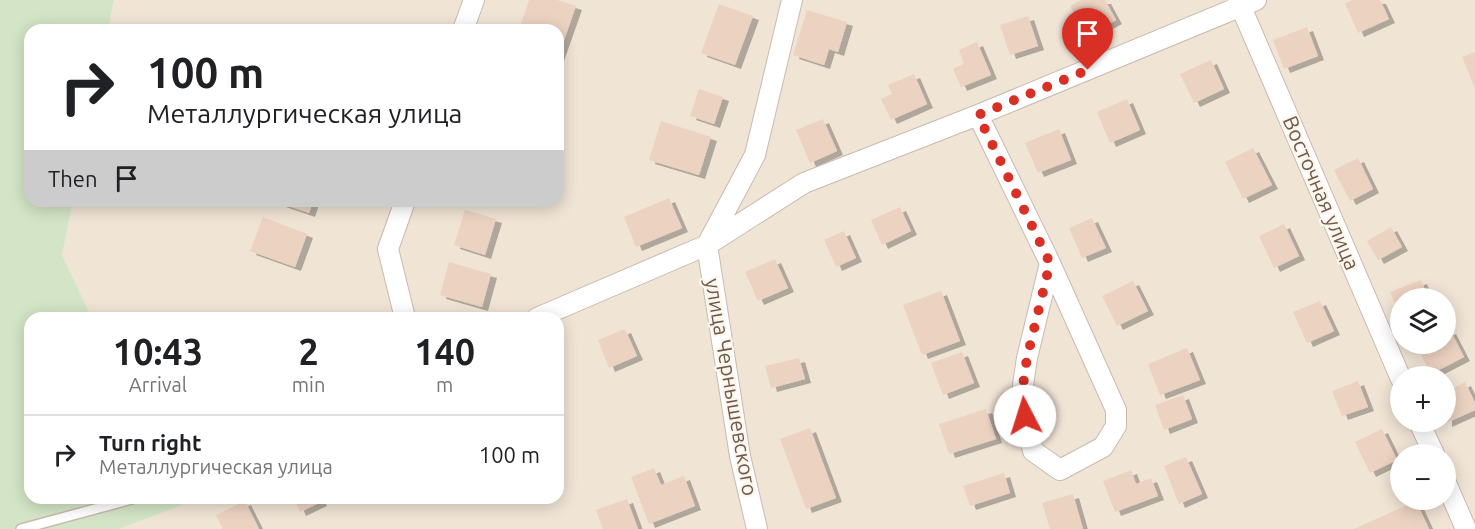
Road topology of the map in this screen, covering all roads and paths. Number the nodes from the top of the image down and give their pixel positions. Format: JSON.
{"nodes":[{"id":1,"x":474,"y":0,"type":"edge"},
{"id":2,"x":792,"y":0,"type":"edge"},
{"id":3,"x":1245,"y":2,"type":"edge"},
{"id":4,"x":465,"y":24,"type":"edge"},
{"id":5,"x":978,"y":115,"type":"junction"},
{"id":6,"x":403,"y":207,"type":"edge"},
{"id":7,"x":707,"y":245,"type":"junction"},
{"id":8,"x":1050,"y":263,"type":"junction"},
{"id":9,"x":404,"y":312,"type":"edge"},
{"id":10,"x":551,"y":312,"type":"edge"},
{"id":11,"x":1396,"y":366,"type":"edge"},
{"id":12,"x":114,"y":504,"type":"edge"},
{"id":13,"x":1456,"y":506,"type":"edge"},
{"id":14,"x":21,"y":529,"type":"edge"},
{"id":15,"x":757,"y":529,"type":"edge"},
{"id":16,"x":1466,"y":529,"type":"edge"}],
"edges":[{"from":1,"to":4,"type":"street"},
{"from":2,"to":7,"type":"street"},
{"from":3,"to":5,"type":"street"},
{"from":3,"to":11,"type":"street","name":"Восточная улица"},
{"from":5,"to":7,"type":"street"},
{"from":5,"to":8,"type":"street"},
{"from":6,"to":9,"type":"street"},
{"from":7,"to":10,"type":"street"},
{"from":7,"to":15,"type":"street","name":"улица Чернышевского"},
{"from":8,"to":8,"type":"street"},
{"from":12,"to":14,"type":"lane"},
{"from":13,"to":16,"type":"street"}]}
